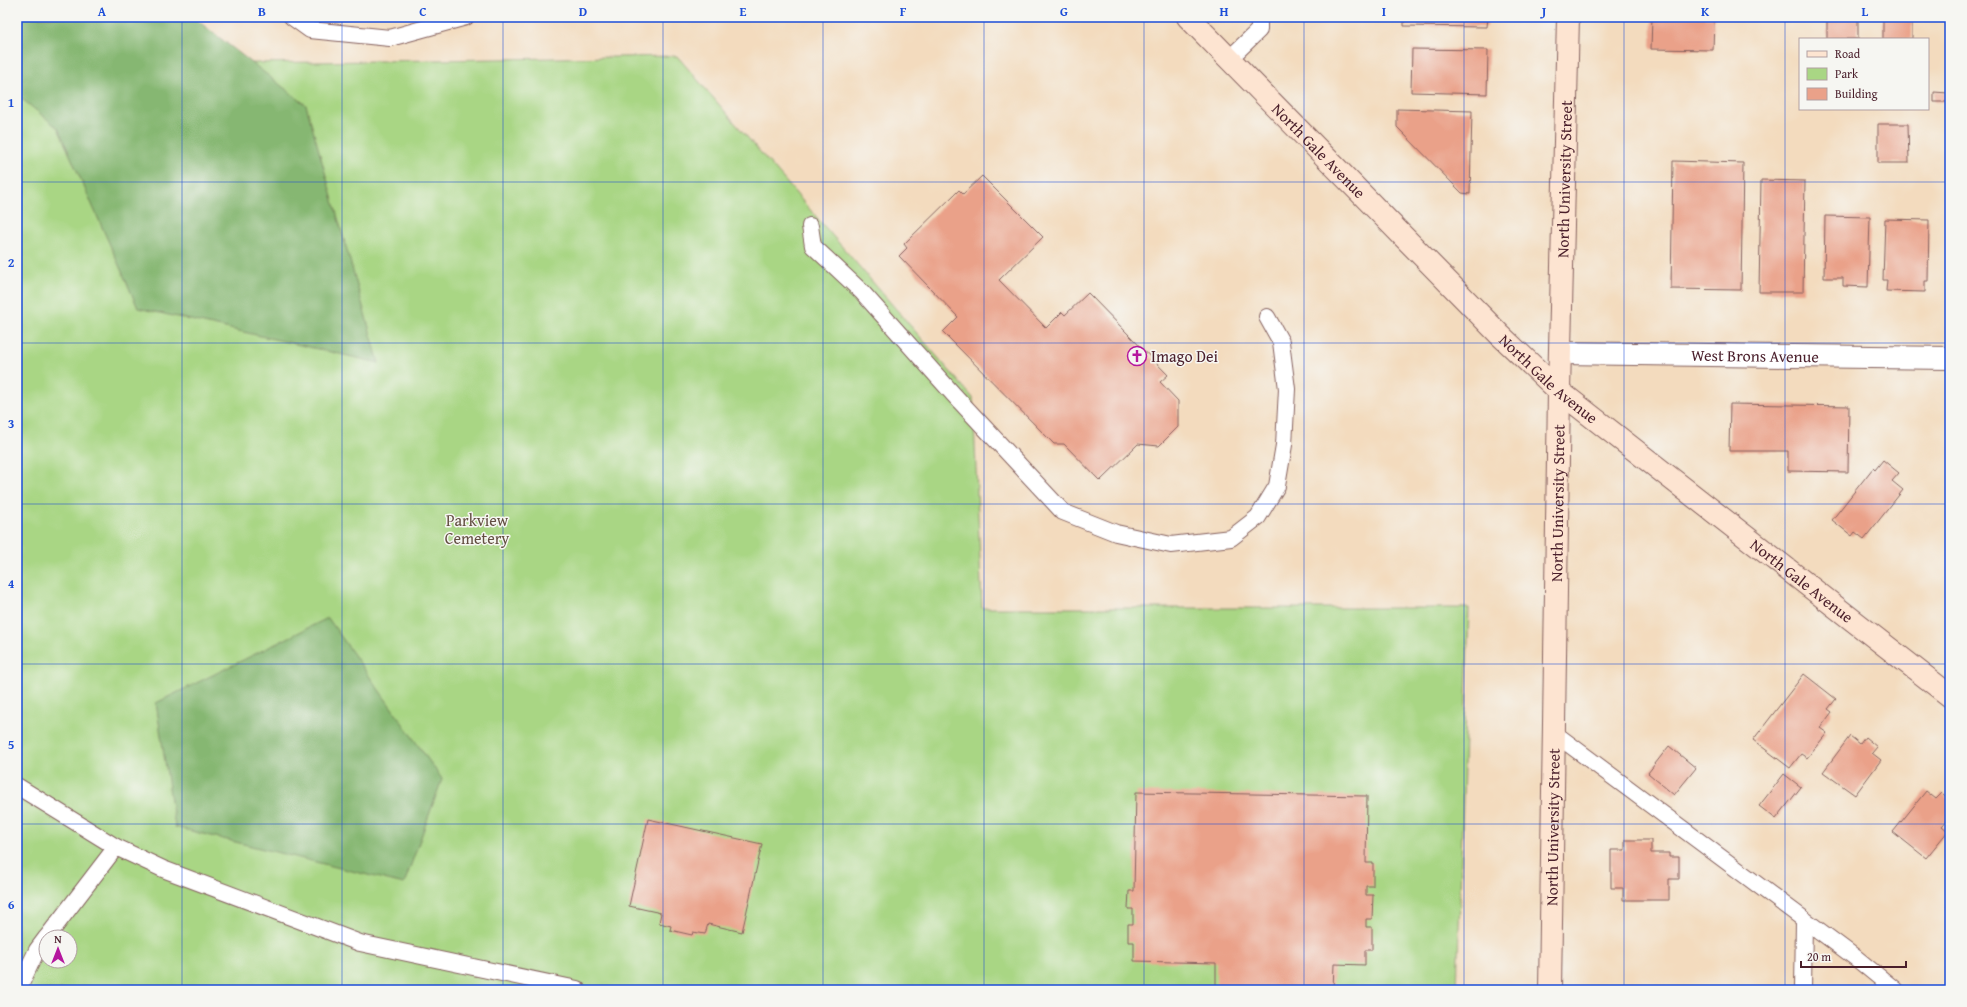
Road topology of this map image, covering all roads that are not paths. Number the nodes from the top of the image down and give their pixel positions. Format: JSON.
{"nodes":[{"id":1,"x":292,"y":17,"type":"edge"},
{"id":2,"x":466,"y":17,"type":"edge"},
{"id":3,"x":1188,"y":17,"type":"edge"},
{"id":4,"x":1259,"y":17,"type":"edge"},
{"id":5,"x":1568,"y":17,"type":"edge"},
{"id":6,"x":1229,"y":59,"type":"junction"},
{"id":7,"x":810,"y":226,"type":"dead end"},
{"id":8,"x":1267,"y":317,"type":"dead end"},
{"id":9,"x":1560,"y":353,"type":"junction"},
{"id":10,"x":1950,"y":358,"type":"edge"},
{"id":11,"x":1559,"y":391,"type":"junction"},
{"id":12,"x":1950,"y":696,"type":"edge"},
{"id":13,"x":1554,"y":733,"type":"junction"},
{"id":14,"x":17,"y":786,"type":"edge"},
{"id":15,"x":116,"y":847,"type":"junction"},
{"id":16,"x":1804,"y":920,"type":"junction"},
{"id":17,"x":54,"y":929,"type":"edge"},
{"id":18,"x":38,"y":949,"type":"edge"},
{"id":19,"x":18,"y":990,"type":"edge"},
{"id":20,"x":578,"y":990,"type":"edge"},
{"id":21,"x":1550,"y":990,"type":"edge"},
{"id":22,"x":1802,"y":990,"type":"edge"},
{"id":23,"x":1895,"y":990,"type":"edge"}],
"edges":[{"from":1,"to":2,"type":"lane"},
{"from":3,"to":6,"type":"main road","name":"North Gale Avenue"},
{"from":4,"to":6,"type":"lane"},
{"from":5,"to":9,"type":"main road","name":"North University Street"},
{"from":6,"to":11,"type":"main road","name":"North Gale Avenue"},
{"from":7,"to":8,"type":"lane"},
{"from":9,"to":10,"type":"street","name":"West Brons Avenue"},
{"from":9,"to":11,"type":"main road","name":"North University Street"},
{"from":11,"to":12,"type":"main road","name":"North Gale Avenue"},
{"from":11,"to":13,"type":"main road","name":"North University Street"},
{"from":13,"to":16,"type":"lane"},
{"from":13,"to":21,"type":"main road","name":"North University Street"},
{"from":14,"to":15,"type":"lane"},
{"from":15,"to":17,"type":"lane"},
{"from":15,"to":20,"type":"lane"},
{"from":16,"to":22,"type":"lane"},
{"from":16,"to":23,"type":"lane"},
{"from":18,"to":19,"type":"lane"}]}
